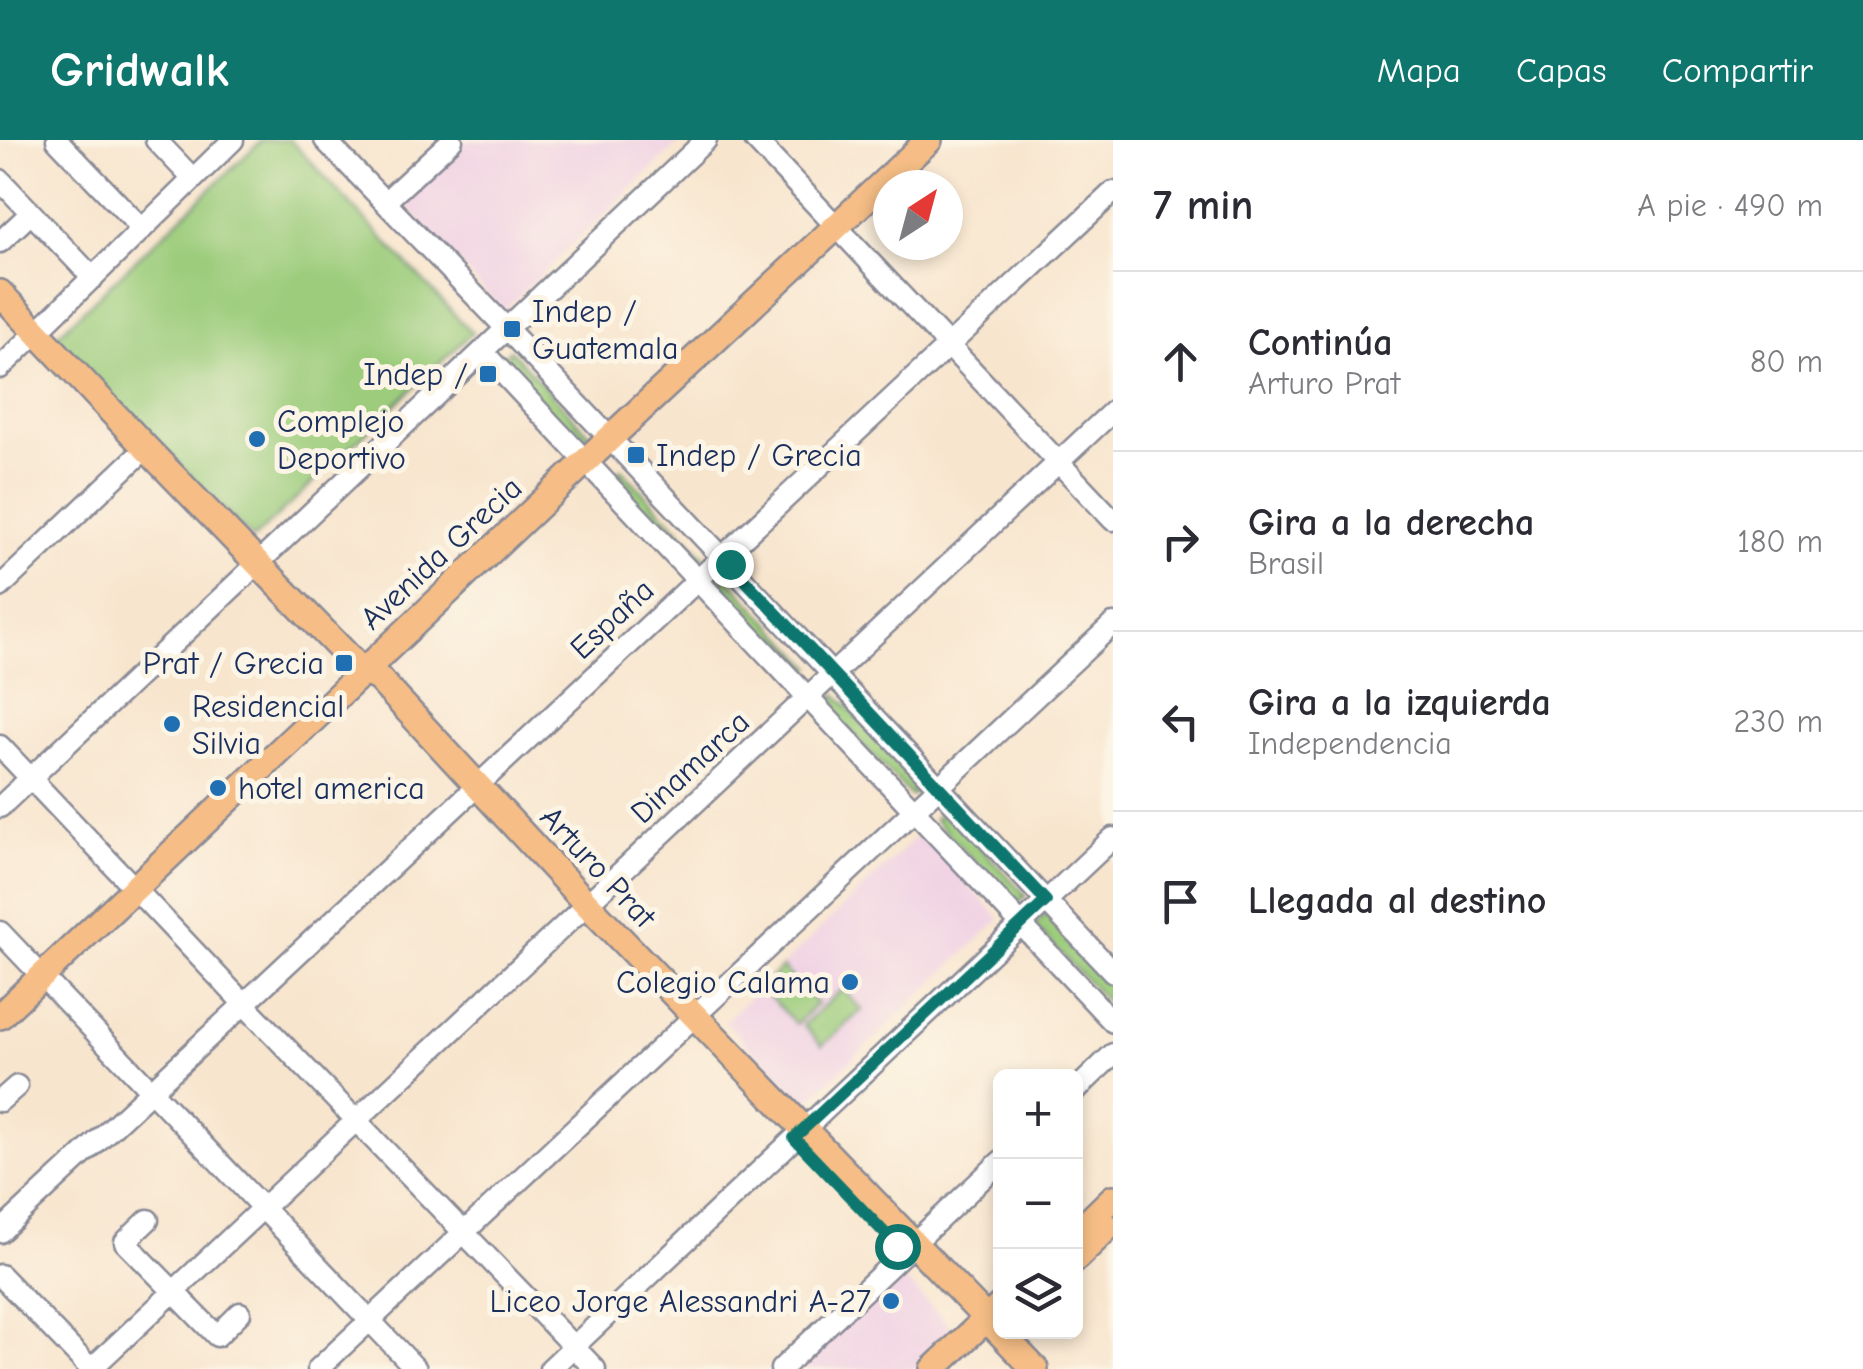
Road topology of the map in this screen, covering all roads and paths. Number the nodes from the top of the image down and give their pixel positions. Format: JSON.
{"nodes":[{"id":1,"x":57,"y":140,"type":"edge"},
{"id":2,"x":156,"y":140,"type":"edge"},
{"id":3,"x":234,"y":140,"type":"edge"},
{"id":4,"x":324,"y":140,"type":"edge"},
{"id":5,"x":452,"y":140,"type":"edge"},
{"id":6,"x":706,"y":140,"type":"edge"},
{"id":7,"x":755,"y":140,"type":"edge"},
{"id":8,"x":929,"y":140,"type":"edge"},
{"id":9,"x":948,"y":140,"type":"edge"},
{"id":10,"x":916,"y":170,"type":"edge"},
{"id":11,"x":193,"y":179,"type":"junction"},
{"id":12,"x":0,"y":180,"type":"edge"},
{"id":13,"x":1113,"y":192,"type":"edge"},
{"id":14,"x":386,"y":202,"type":"junction"},
{"id":15,"x":873,"y":207,"type":"edge"},
{"id":16,"x":31,"y":212,"type":"junction"},
{"id":17,"x":142,"y":229,"type":"junction"},
{"id":18,"x":842,"y":231,"type":"junction"},
{"id":19,"x":0,"y":242,"type":"edge"},
{"id":20,"x":92,"y":278,"type":"junction"},
{"id":21,"x":0,"y":293,"type":"edge"},
{"id":22,"x":508,"y":329,"type":"junction"},
{"id":23,"x":37,"y":332,"type":"junction"},
{"id":24,"x":949,"y":345,"type":"junction"},
{"id":25,"x":483,"y":352,"type":"junction"},
{"id":26,"x":0,"y":368,"type":"edge"},
{"id":27,"x":1113,"y":411,"type":"edge"},
{"id":28,"x":616,"y":444,"type":"junction"},
{"id":29,"x":146,"y":448,"type":"junction"},
{"id":30,"x":1059,"y":462,"type":"junction"},
{"id":31,"x":590,"y":468,"type":"junction"},
{"id":32,"x":1113,"y":520,"type":"edge"},
{"id":33,"x":722,"y":557,"type":"junction"},
{"id":34,"x":259,"y":564,"type":"junction"},
{"id":35,"x":698,"y":580,"type":"junction"},
{"id":36,"x":0,"y":586,"type":"edge"},
{"id":37,"x":1113,"y":624,"type":"edge"},
{"id":38,"x":833,"y":674,"type":"junction"},
{"id":39,"x":369,"y":680,"type":"junction"},
{"id":40,"x":808,"y":697,"type":"junction"},
{"id":41,"x":0,"y":746,"type":"edge"},
{"id":42,"x":30,"y":778,"type":"junction"},
{"id":43,"x":939,"y":787,"type":"junction"},
{"id":44,"x":472,"y":791,"type":"junction"},
{"id":45,"x":0,"y":807,"type":"edge"},
{"id":46,"x":914,"y":810,"type":"junction"},
{"id":47,"x":1113,"y":838,"type":"edge"},
{"id":48,"x":140,"y":894,"type":"junction"},
{"id":49,"x":1046,"y":901,"type":"junction"},
{"id":50,"x":584,"y":907,"type":"junction"},
{"id":51,"x":1021,"y":924,"type":"junction"},
{"id":52,"x":2,"y":937,"type":"edge"},
{"id":53,"x":1113,"y":972,"type":"edge"},
{"id":54,"x":48,"y":981,"type":"junction"},
{"id":55,"x":244,"y":1004,"type":"junction"},
{"id":56,"x":0,"y":1016,"type":"edge"},
{"id":57,"x":691,"y":1019,"type":"junction"},
{"id":58,"x":1113,"y":1022,"type":"edge"},
{"id":59,"x":0,"y":1036,"type":"edge"},
{"id":60,"x":1113,"y":1054,"type":"edge"},
{"id":61,"x":1083,"y":1083,"type":"edge"},
{"id":62,"x":17,"y":1086,"type":"dead end"},
{"id":63,"x":152,"y":1090,"type":"junction"},
{"id":64,"x":0,"y":1102,"type":"edge"},
{"id":65,"x":356,"y":1120,"type":"junction"},
{"id":66,"x":799,"y":1133,"type":"junction"},
{"id":67,"x":993,"y":1168,"type":"edge"},
{"id":68,"x":1113,"y":1198,"type":"edge"},
{"id":69,"x":264,"y":1207,"type":"junction"},
{"id":70,"x":148,"y":1220,"type":"dead end"},
{"id":71,"x":1113,"y":1222,"type":"edge"},
{"id":72,"x":1083,"y":1227,"type":"edge"},
{"id":73,"x":0,"y":1232,"type":"edge"},
{"id":74,"x":463,"y":1232,"type":"junction"},
{"id":75,"x":909,"y":1248,"type":"junction"},
{"id":76,"x":1083,"y":1251,"type":"edge"},
{"id":77,"x":0,"y":1276,"type":"edge"},
{"id":78,"x":173,"y":1292,"type":"junction"},
{"id":79,"x":240,"y":1313,"type":"dead end"},
{"id":80,"x":370,"y":1320,"type":"junction"},
{"id":81,"x":992,"y":1325,"type":"edge"},
{"id":82,"x":574,"y":1347,"type":"junction"},
{"id":83,"x":91,"y":1369,"type":"edge"},
{"id":84,"x":318,"y":1369,"type":"edge"},
{"id":85,"x":416,"y":1369,"type":"edge"},
{"id":86,"x":550,"y":1369,"type":"edge"},
{"id":87,"x":595,"y":1369,"type":"edge"},
{"id":88,"x":781,"y":1369,"type":"edge"},
{"id":89,"x":933,"y":1369,"type":"edge"},
{"id":90,"x":958,"y":1369,"type":"edge"},
{"id":91,"x":1016,"y":1369,"type":"edge"},
{"id":92,"x":1035,"y":1369,"type":"edge"}],
"edges":[{"from":1,"to":17,"type":"street"},
{"from":2,"to":11,"type":"street"},
{"from":3,"to":11,"type":"street"},
{"from":4,"to":14,"type":"street"},
{"from":5,"to":14,"type":"street"},
{"from":6,"to":22,"type":"street"},
{"from":7,"to":18,"type":"street"},
{"from":8,"to":18,"type":"main road","name":"Avenida Grecia"},
{"from":9,"to":10,"type":"main road"},
{"from":11,"to":17,"type":"street"},
{"from":12,"to":16,"type":"street"},
{"from":13,"to":24,"type":"street","name":"España"},
{"from":14,"to":22,"type":"street"},
{"from":15,"to":18,"type":"main road","name":"Avenida Grecia"},
{"from":16,"to":19,"type":"street"},
{"from":16,"to":20,"type":"street"},
{"from":17,"to":20,"type":"street"},
{"from":18,"to":24,"type":"street"},
{"from":18,"to":28,"type":"main road","name":"Avenida Grecia"},
{"from":20,"to":23,"type":"street"},
{"from":21,"to":23,"type":"main road","name":"Arturo Prat"},
{"from":22,"to":25,"type":"street"},
{"from":22,"to":28,"type":"street"},
{"from":23,"to":26,"type":"street"},
{"from":23,"to":29,"type":"main road","name":"Arturo Prat"},
{"from":24,"to":30,"type":"street"},
{"from":24,"to":33,"type":"street","name":"España"},
{"from":25,"to":31,"type":"street"},
{"from":25,"to":34,"type":"street"},
{"from":27,"to":30,"type":"street","name":"Dinamarca"},
{"from":28,"to":31,"type":"main road","name":"Avenida Grecia"},
{"from":28,"to":33,"type":"street"},
{"from":29,"to":34,"type":"main road","name":"Arturo Prat"},
{"from":29,"to":36,"type":"street"},
{"from":30,"to":32,"type":"street"},
{"from":30,"to":38,"type":"street","name":"Dinamarca"},
{"from":31,"to":35,"type":"street"},
{"from":31,"to":39,"type":"main road","name":"Avenida Grecia"},
{"from":33,"to":35,"type":"street","name":"España"},
{"from":33,"to":38,"type":"street"},
{"from":34,"to":39,"type":"main road","name":"Arturo Prat"},
{"from":34,"to":42,"type":"street"},
{"from":35,"to":40,"type":"street"},
{"from":35,"to":44,"type":"street","name":"España"},
{"from":37,"to":43,"type":"street"},
{"from":38,"to":40,"type":"street","name":"Dinamarca"},
{"from":38,"to":43,"type":"street"},
{"from":39,"to":44,"type":"main road","name":"Arturo Prat"},
{"from":39,"to":48,"type":"main road","name":"Avenida Grecia"},
{"from":40,"to":46,"type":"street"},
{"from":40,"to":50,"type":"street","name":"Dinamarca"},
{"from":41,"to":42,"type":"street"},
{"from":42,"to":45,"type":"street"},
{"from":42,"to":48,"type":"street"},
{"from":43,"to":46,"type":"street"},
{"from":43,"to":49,"type":"street"},
{"from":44,"to":50,"type":"main road","name":"Arturo Prat"},
{"from":44,"to":55,"type":"street","name":"España"},
{"from":46,"to":51,"type":"street"},
{"from":46,"to":57,"type":"street"},
{"from":47,"to":49,"type":"street"},
{"from":48,"to":54,"type":"main road","name":"Avenida Grecia"},
{"from":48,"to":55,"type":"street"},
{"from":49,"to":51,"type":"street"},
{"from":49,"to":53,"type":"street"},
{"from":50,"to":57,"type":"main road","name":"Arturo Prat"},
{"from":50,"to":65,"type":"street","name":"Dinamarca"},
{"from":51,"to":58,"type":"street"},
{"from":51,"to":66,"type":"street"},
{"from":52,"to":54,"type":"street"},
{"from":54,"to":56,"type":"main road","name":"Avenida Grecia"},
{"from":54,"to":59,"type":"main road","name":"Avenida Grecia"},
{"from":54,"to":63,"type":"street"},
{"from":55,"to":63,"type":"street","name":"España"},
{"from":55,"to":65,"type":"street"},
{"from":57,"to":66,"type":"main road","name":"Arturo Prat"},
{"from":57,"to":74,"type":"street"},
{"from":60,"to":61,"type":"street"},
{"from":62,"to":64,"type":"street"},
{"from":63,"to":69,"type":"street"},
{"from":63,"to":73,"type":"street","name":"España"},
{"from":65,"to":69,"type":"street","name":"Dinamarca"},
{"from":65,"to":74,"type":"street"},
{"from":66,"to":75,"type":"main road","name":"Arturo Prat"},
{"from":66,"to":82,"type":"street"},
{"from":67,"to":75,"type":"street"},
{"from":68,"to":72,"type":"main road"},
{"from":69,"to":78,"type":"street","name":"Dinamarca"},
{"from":69,"to":80,"type":"street"},
{"from":70,"to":78,"type":"street"},
{"from":71,"to":76,"type":"main road"},
{"from":74,"to":80,"type":"street"},
{"from":74,"to":82,"type":"street"},
{"from":75,"to":81,"type":"main road","name":"Arturo Prat"},
{"from":75,"to":88,"type":"street"},
{"from":77,"to":83,"type":"street"},
{"from":78,"to":79,"type":"street"},
{"from":78,"to":83,"type":"street","name":"Dinamarca"},
{"from":80,"to":84,"type":"street"},
{"from":80,"to":85,"type":"street"},
{"from":81,"to":89,"type":"main road"},
{"from":81,"to":90,"type":"main road"},
{"from":81,"to":91,"type":"main road","name":"Arturo Prat"},
{"from":81,"to":92,"type":"main road","name":"Arturo Prat"},
{"from":82,"to":86,"type":"street"},
{"from":82,"to":87,"type":"street"}]}
